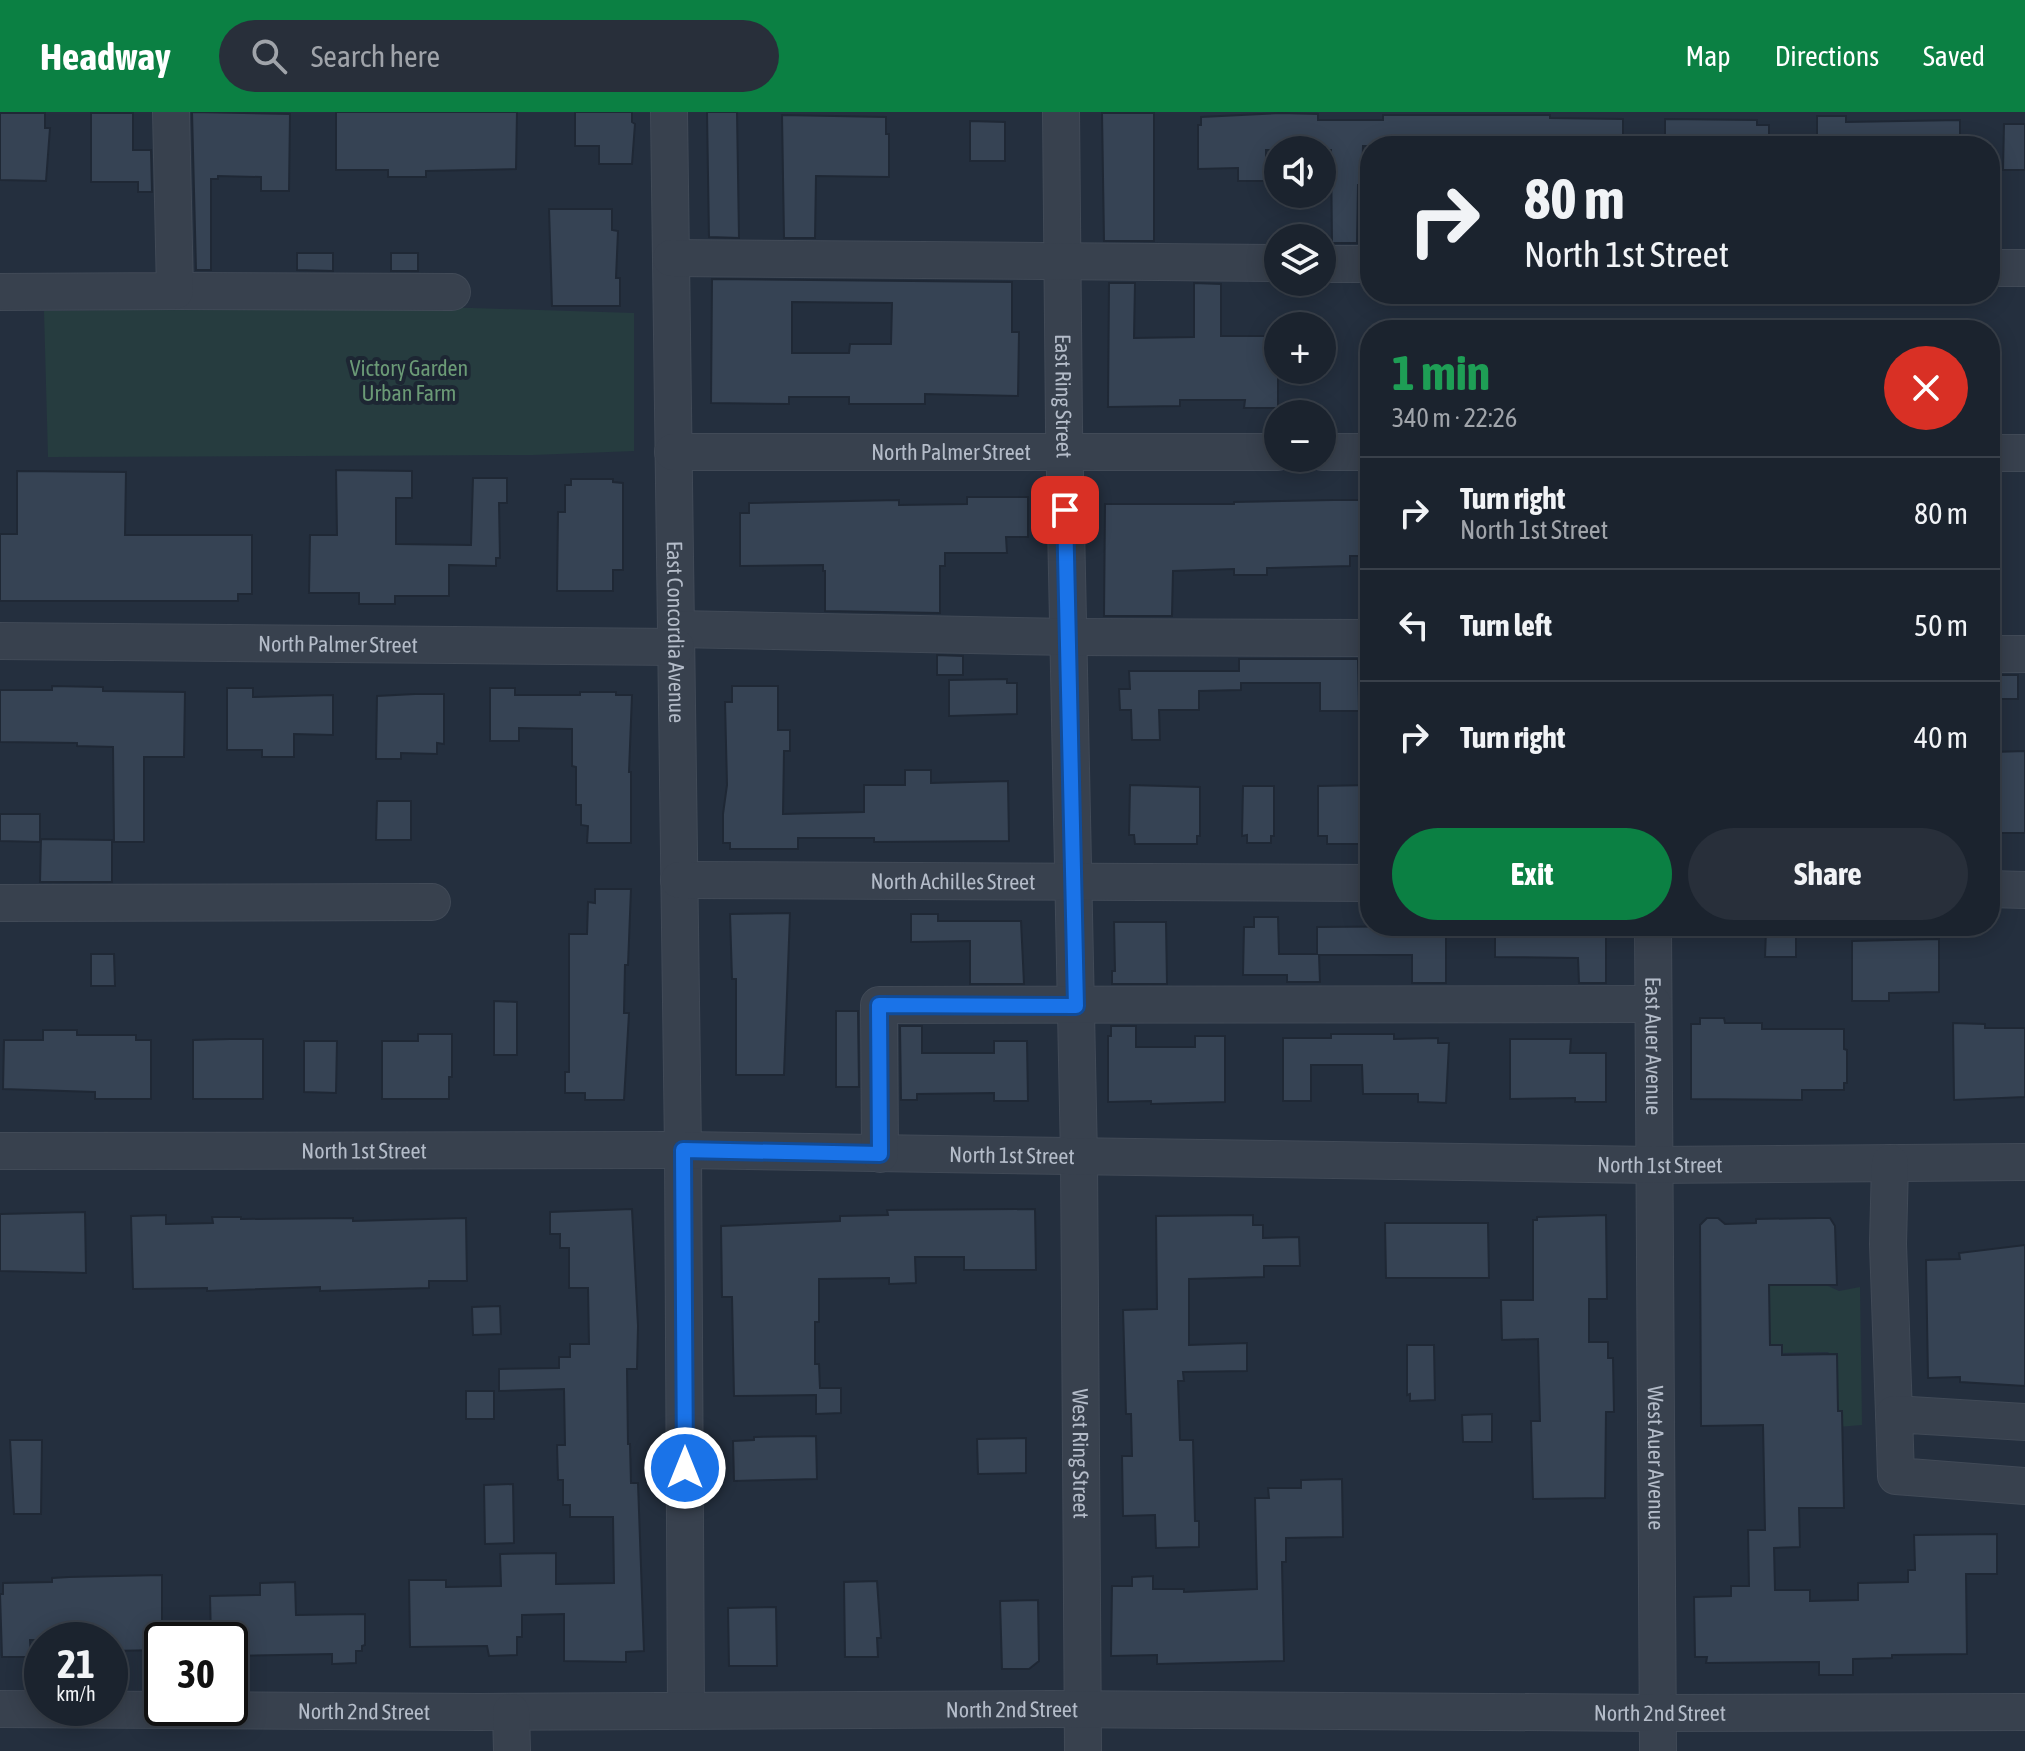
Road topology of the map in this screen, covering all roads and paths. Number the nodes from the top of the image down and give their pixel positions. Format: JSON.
{"nodes":[{"id":1,"x":171,"y":112,"type":"edge"},
{"id":2,"x":669,"y":112,"type":"edge"},
{"id":3,"x":1061,"y":112,"type":"edge"},
{"id":4,"x":671,"y":258,"type":"junction"},
{"id":5,"x":1062,"y":262,"type":"junction"},
{"id":6,"x":1264,"y":263,"type":"edge"},
{"id":7,"x":1336,"y":264,"type":"edge"},
{"id":8,"x":1360,"y":264,"type":"edge"},
{"id":9,"x":2000,"y":268,"type":"edge"},
{"id":10,"x":2025,"y":268,"type":"edge"},
{"id":11,"x":175,"y":291,"type":"junction"},
{"id":12,"x":0,"y":292,"type":"edge"},
{"id":13,"x":452,"y":292,"type":"dead end"},
{"id":14,"x":673,"y":452,"type":"junction"},
{"id":15,"x":1264,"y":452,"type":"edge"},
{"id":16,"x":1336,"y":452,"type":"edge"},
{"id":17,"x":1360,"y":452,"type":"edge"},
{"id":18,"x":1064,"y":453,"type":"junction"},
{"id":19,"x":2000,"y":453,"type":"edge"},
{"id":20,"x":2025,"y":453,"type":"edge"},
{"id":21,"x":1069,"y":637,"type":"junction"},
{"id":22,"x":676,"y":638,"type":"junction"},
{"id":23,"x":1360,"y":638,"type":"edge"},
{"id":24,"x":0,"y":641,"type":"edge"},
{"id":25,"x":2000,"y":654,"type":"edge"},
{"id":26,"x":2025,"y":654,"type":"edge"},
{"id":27,"x":679,"y":880,"type":"junction"},
{"id":28,"x":1073,"y":880,"type":"junction"},
{"id":29,"x":1360,"y":883,"type":"edge"},
{"id":30,"x":2000,"y":889,"type":"edge"},
{"id":31,"x":2025,"y":890,"type":"edge"},
{"id":32,"x":432,"y":902,"type":"dead end"},
{"id":33,"x":0,"y":903,"type":"edge"},
{"id":34,"x":1653,"y":936,"type":"edge"},
{"id":35,"x":1653,"y":1004,"type":"junction"},
{"id":36,"x":1076,"y":1006,"type":"junction"},
{"id":37,"x":683,"y":1150,"type":"junction"},
{"id":38,"x":0,"y":1151,"type":"edge"},
{"id":39,"x":880,"y":1154,"type":"junction"},
{"id":40,"x":1079,"y":1158,"type":"junction"},
{"id":41,"x":2025,"y":1162,"type":"edge"},
{"id":42,"x":1890,"y":1163,"type":"junction"},
{"id":43,"x":1653,"y":1165,"type":"junction"},
{"id":44,"x":1894,"y":1414,"type":"junction"},
{"id":45,"x":2025,"y":1422,"type":"edge"},
{"id":46,"x":2025,"y":1486,"type":"edge"},
{"id":47,"x":0,"y":1709,"type":"edge"},
{"id":48,"x":1082,"y":1709,"type":"junction"},
{"id":49,"x":686,"y":1710,"type":"junction"},
{"id":50,"x":511,"y":1712,"type":"junction"},
{"id":51,"x":2025,"y":1712,"type":"edge"},
{"id":52,"x":1657,"y":1713,"type":"junction"},
{"id":53,"x":512,"y":1751,"type":"edge"},
{"id":54,"x":1083,"y":1751,"type":"edge"},
{"id":55,"x":1658,"y":1751,"type":"edge"}],
"edges":[{"from":1,"to":11,"type":"street"},
{"from":2,"to":4,"type":"street","name":"East Concordia Avenue"},
{"from":3,"to":5,"type":"street","name":"East Ring Street"},
{"from":4,"to":5,"type":"street"},
{"from":4,"to":14,"type":"street","name":"East Concordia Avenue"},
{"from":5,"to":6,"type":"street"},
{"from":5,"to":18,"type":"street","name":"East Ring Street"},
{"from":7,"to":8,"type":"street"},
{"from":9,"to":10,"type":"street"},
{"from":11,"to":12,"type":"street"},
{"from":11,"to":13,"type":"street"},
{"from":14,"to":18,"type":"street","name":"North Palmer Street"},
{"from":14,"to":22,"type":"street","name":"East Concordia Avenue"},
{"from":15,"to":18,"type":"street","name":"North Palmer Street"},
{"from":16,"to":17,"type":"street"},
{"from":18,"to":21,"type":"street","name":"East Ring Street"},
{"from":19,"to":20,"type":"street"},
{"from":21,"to":22,"type":"street","name":"North Palmer Street"},
{"from":21,"to":23,"type":"street","name":"North Palmer Street"},
{"from":21,"to":28,"type":"street","name":"East Ring Street"},
{"from":22,"to":24,"type":"street","name":"North Palmer Street"},
{"from":22,"to":27,"type":"street","name":"East Concordia Avenue"},
{"from":25,"to":26,"type":"street"},
{"from":27,"to":28,"type":"street","name":"North Achilles Street"},
{"from":27,"to":37,"type":"street","name":"East Concordia Avenue"},
{"from":28,"to":29,"type":"street","name":"North Achilles Street"},
{"from":28,"to":36,"type":"street","name":"East Ring Street"},
{"from":30,"to":31,"type":"street"},
{"from":32,"to":33,"type":"street"},
{"from":34,"to":35,"type":"street","name":"East Auer Avenue"},
{"from":35,"to":36,"type":"street"},
{"from":35,"to":43,"type":"street","name":"East Auer Avenue"},
{"from":36,"to":39,"type":"street"},
{"from":36,"to":40,"type":"street","name":"East Ring Street"},
{"from":37,"to":38,"type":"street","name":"North 1st Street"},
{"from":37,"to":39,"type":"street","name":"North 1st Street"},
{"from":37,"to":49,"type":"street","name":"East Concordia Avenue"},
{"from":39,"to":40,"type":"street","name":"North 1st Street"},
{"from":40,"to":43,"type":"street","name":"North 1st Street"},
{"from":40,"to":48,"type":"street","name":"West Ring Street"},
{"from":41,"to":42,"type":"street","name":"North 1st Street"},
{"from":42,"to":43,"type":"street","name":"North 1st Street"},
{"from":42,"to":44,"type":"street"},
{"from":43,"to":52,"type":"street","name":"West Auer Avenue"},
{"from":44,"to":45,"type":"street"},
{"from":44,"to":46,"type":"street"},
{"from":47,"to":50,"type":"street","name":"North 2nd Street"},
{"from":48,"to":49,"type":"street","name":"North 2nd Street"},
{"from":48,"to":52,"type":"street","name":"North 2nd Street"},
{"from":48,"to":54,"type":"street","name":"West Ring Street"},
{"from":49,"to":50,"type":"street","name":"North 2nd Street"},
{"from":50,"to":53,"type":"street"},
{"from":51,"to":52,"type":"street","name":"North 2nd Street"},
{"from":52,"to":55,"type":"street","name":"West Auer Avenue"}]}
